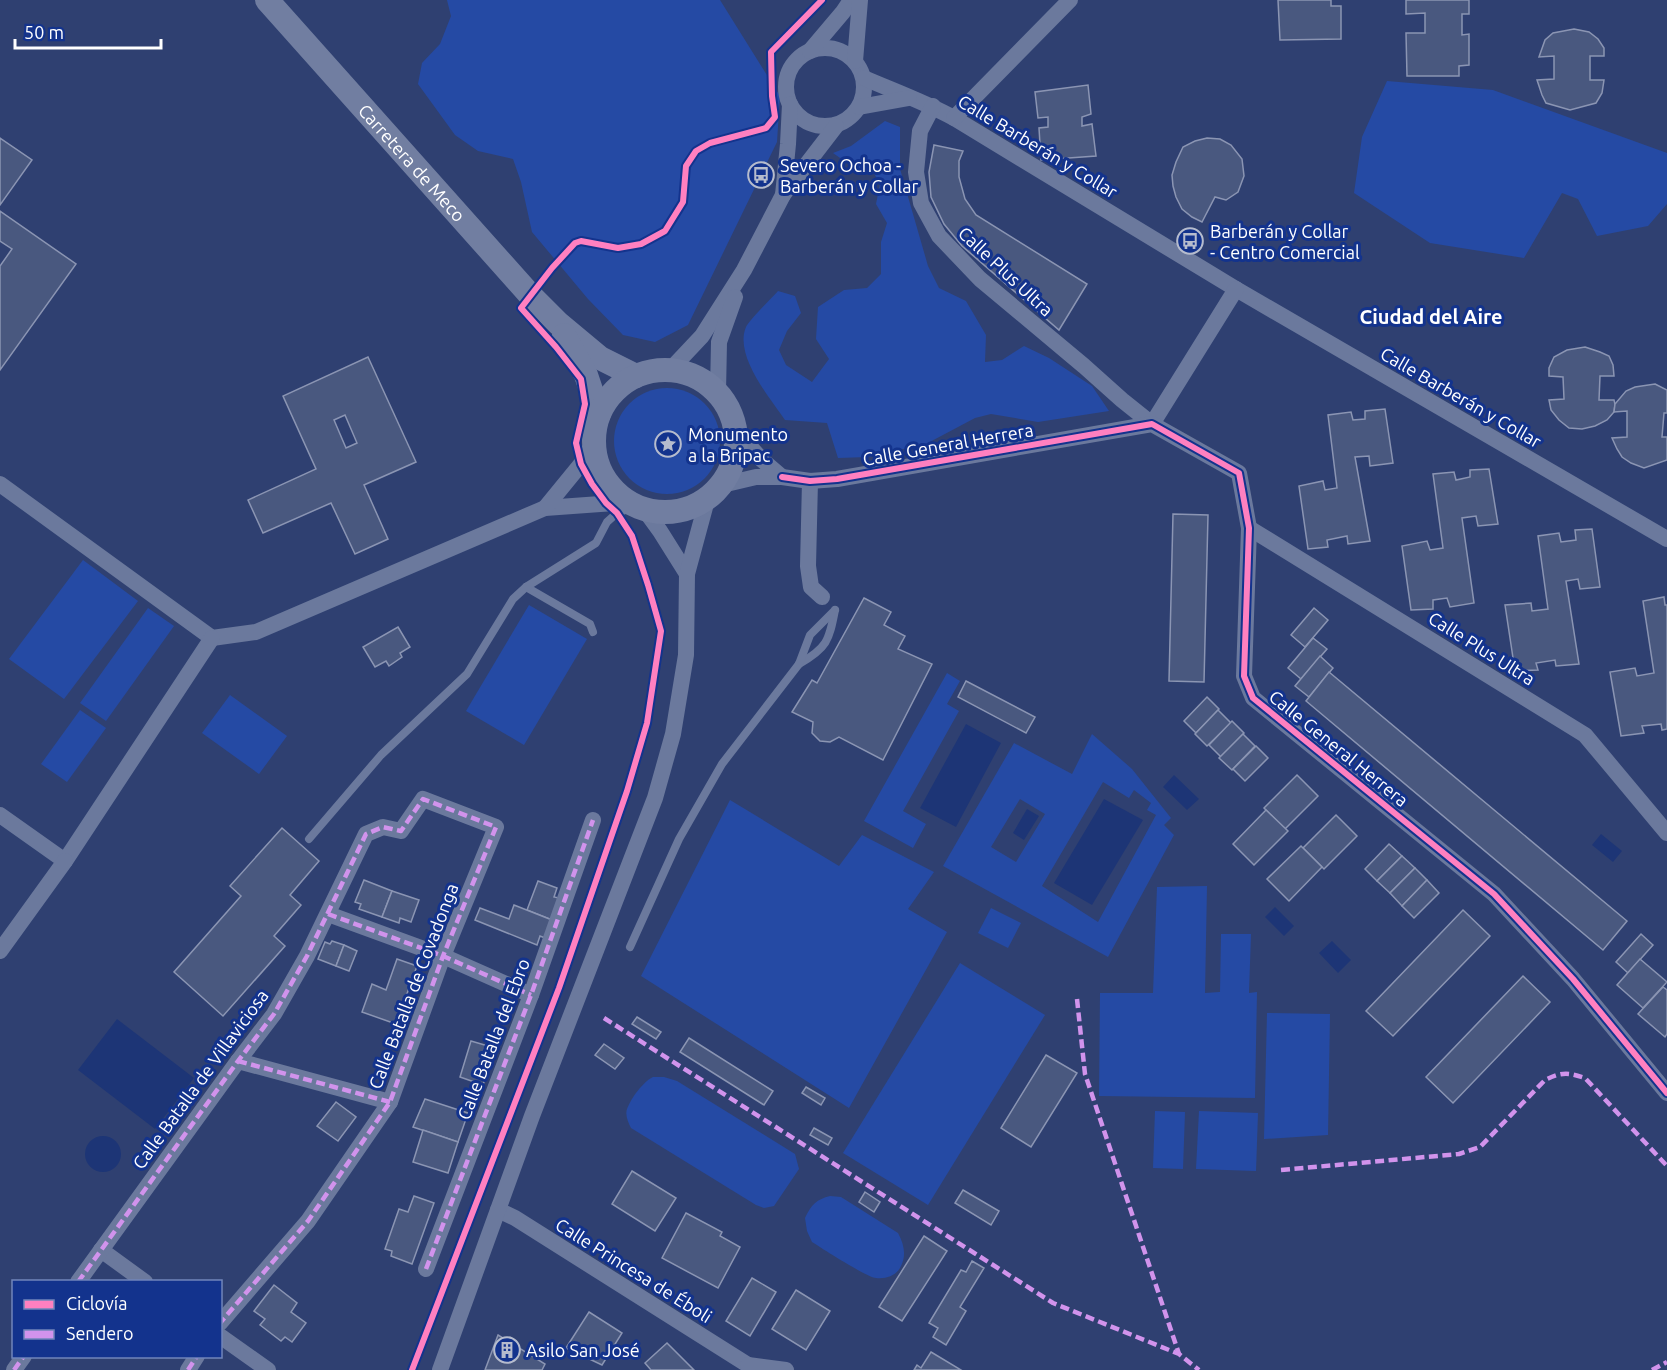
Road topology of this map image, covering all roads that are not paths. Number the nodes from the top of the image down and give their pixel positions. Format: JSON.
{"nodes":[{"id":1,"x":267,"y":0,"type":"edge"},
{"id":2,"x":851,"y":0,"type":"edge"},
{"id":3,"x":860,"y":0,"type":"edge"},
{"id":4,"x":1070,"y":0,"type":"edge"},
{"id":5,"x":810,"y":51,"type":"junction"},
{"id":6,"x":855,"y":61,"type":"junction"},
{"id":7,"x":864,"y":78,"type":"junction"},
{"id":8,"x":909,"y":98,"type":"junction"},
{"id":9,"x":790,"y":104,"type":"junction"},
{"id":10,"x":933,"y":106,"type":"junction"},
{"id":11,"x":859,"y":107,"type":"junction"},
{"id":12,"x":954,"y":118,"type":"junction"},
{"id":13,"x":836,"y":126,"type":"junction"},
{"id":14,"x":783,"y":195,"type":"junction"},
{"id":15,"x":744,"y":270,"type":"junction"},
{"id":16,"x":1236,"y":289,"type":"junction"},
{"id":17,"x":558,"y":323,"type":"junction"},
{"id":18,"x":670,"y":370,"type":"junction"},
{"id":19,"x":636,"y":376,"type":"junction"},
{"id":20,"x":718,"y":392,"type":"junction"},
{"id":21,"x":599,"y":414,"type":"junction"},
{"id":22,"x":1152,"y":424,"type":"junction"},
{"id":23,"x":736,"y":431,"type":"junction"},
{"id":24,"x":593,"y":443,"type":"junction"},
{"id":25,"x":782,"y":477,"type":"junction"},
{"id":26,"x":810,"y":481,"type":"junction"},
{"id":27,"x":0,"y":484,"type":"edge"},
{"id":28,"x":714,"y":492,"type":"junction"},
{"id":29,"x":636,"y":506,"type":"junction"},
{"id":30,"x":545,"y":508,"type":"junction"},
{"id":31,"x":1249,"y":528,"type":"junction"},
{"id":32,"x":1667,"y":539,"type":"edge"},
{"id":33,"x":687,"y":574,"type":"junction"},
{"id":34,"x":526,"y":587,"type":"junction"},
{"id":35,"x":822,"y":597,"type":"joint"},
{"id":36,"x":835,"y":610,"type":"junction"},
{"id":37,"x":594,"y":632,"type":"dead end"},
{"id":38,"x":212,"y":638,"type":"junction"},
{"id":39,"x":799,"y":664,"type":"junction"},
{"id":40,"x":0,"y":815,"type":"edge"},
{"id":41,"x":594,"y":820,"type":"dead end"},
{"id":42,"x":496,"y":827,"type":"joint"},
{"id":43,"x":1667,"y":833,"type":"edge"},
{"id":44,"x":309,"y":839,"type":"dead end"},
{"id":45,"x":65,"y":861,"type":"junction"},
{"id":46,"x":328,"y":914,"type":"junction"},
{"id":47,"x":630,"y":947,"type":"dead end"},
{"id":48,"x":0,"y":951,"type":"edge"},
{"id":49,"x":443,"y":956,"type":"junction"},
{"id":50,"x":531,"y":995,"type":"junction"},
{"id":51,"x":238,"y":1061,"type":"junction"},
{"id":52,"x":1667,"y":1093,"type":"edge"},
{"id":53,"x":390,"y":1102,"type":"junction"},
{"id":54,"x":498,"y":1210,"type":"junction"},
{"id":55,"x":101,"y":1250,"type":"junction"},
{"id":56,"x":426,"y":1269,"type":"dead end"},
{"id":57,"x":79,"y":1280,"type":"edge"},
{"id":58,"x":144,"y":1280,"type":"edge"},
{"id":59,"x":222,"y":1321,"type":"edge"},
{"id":60,"x":222,"y":1337,"type":"edge"},
{"id":61,"x":748,"y":1367,"type":"edge"},
{"id":62,"x":268,"y":1370,"type":"edge"},
{"id":63,"x":440,"y":1370,"type":"edge"},
{"id":64,"x":786,"y":1370,"type":"edge"}],
"edges":[{"from":1,"to":17,"type":"street","name":"Carretera de Meco"},
{"from":2,"to":5,"type":"street"},
{"from":3,"to":6,"type":"street"},
{"from":4,"to":12,"type":"street"},
{"from":5,"to":6,"type":"street"},
{"from":5,"to":9,"type":"street"},
{"from":6,"to":7,"type":"street"},
{"from":7,"to":8,"type":"street","name":"Calle Barberán y Collar"},
{"from":7,"to":11,"type":"street"},
{"from":8,"to":10,"type":"street","name":"Calle Barberán y Collar"},
{"from":8,"to":11,"type":"street","name":"Calle Barberán y Collar"},
{"from":9,"to":13,"type":"street"},
{"from":9,"to":14,"type":"street"},
{"from":10,"to":12,"type":"street","name":"Calle Barberán y Collar"},
{"from":10,"to":22,"type":"street","name":"Calle Plus Ultra"},
{"from":11,"to":13,"type":"street"},
{"from":12,"to":16,"type":"street","name":"Calle Barberán y Collar"},
{"from":13,"to":14,"type":"street"},
{"from":14,"to":15,"type":"street"},
{"from":15,"to":18,"type":"street"},
{"from":15,"to":20,"type":"street"},
{"from":16,"to":22,"type":"street"},
{"from":16,"to":32,"type":"street","name":"Calle Barberán y Collar"},
{"from":17,"to":19,"type":"street"},
{"from":17,"to":21,"type":"street"},
{"from":18,"to":19,"type":"street"},
{"from":18,"to":20,"type":"street"},
{"from":19,"to":21,"type":"street"},
{"from":20,"to":23,"type":"street"},
{"from":21,"to":24,"type":"street"},
{"from":22,"to":26,"type":"street","name":"Calle General Herrera"},
{"from":22,"to":31,"type":"street","name":"Calle General Herrera"},
{"from":23,"to":25,"type":"street"},
{"from":23,"to":28,"type":"street"},
{"from":24,"to":29,"type":"street"},
{"from":24,"to":30,"type":"street"},
{"from":25,"to":26,"type":"street","name":"Calle General Herrera"},
{"from":25,"to":28,"type":"street","name":"Calle General Herrera"},
{"from":26,"to":35,"type":"street"},
{"from":27,"to":38,"type":"street"},
{"from":28,"to":29,"type":"street"},
{"from":28,"to":33,"type":"street"},
{"from":29,"to":30,"type":"street"},
{"from":29,"to":33,"type":"street"},
{"from":29,"to":34,"type":"lane"},
{"from":30,"to":38,"type":"street"},
{"from":31,"to":43,"type":"street","name":"Calle Plus Ultra"},
{"from":31,"to":52,"type":"street","name":"Calle General Herrera"},
{"from":33,"to":54,"type":"street"},
{"from":34,"to":37,"type":"lane"},
{"from":34,"to":44,"type":"lane"},
{"from":35,"to":36,"type":"lane"},
{"from":36,"to":39,"type":"lane"},
{"from":36,"to":39,"type":"lane"},
{"from":38,"to":45,"type":"street"},
{"from":39,"to":47,"type":"lane"},
{"from":40,"to":45,"type":"street"},
{"from":41,"to":50,"type":"street","name":"Calle Batalla del Ebro"},
{"from":42,"to":46,"type":"street","name":"Calle Batalla de Villaviciosa"},
{"from":42,"to":49,"type":"street","name":"Calle Batalla de Covadonga"},
{"from":45,"to":48,"type":"street"},
{"from":46,"to":49,"type":"street"},
{"from":46,"to":51,"type":"street","name":"Calle Batalla de Villaviciosa"},
{"from":49,"to":50,"type":"street"},
{"from":49,"to":53,"type":"street","name":"Calle Batalla de Covadonga"},
{"from":50,"to":56,"type":"street","name":"Calle Batalla del Ebro"},
{"from":51,"to":53,"type":"street"},
{"from":51,"to":55,"type":"street","name":"Calle Batalla de Villaviciosa"},
{"from":53,"to":59,"type":"street","name":"Calle Batalla de Covadonga"},
{"from":54,"to":61,"type":"street","name":"Calle Princesa de Éboli"},
{"from":54,"to":63,"type":"street"},
{"from":55,"to":57,"type":"street","name":"Calle Batalla de Villaviciosa"},
{"from":55,"to":58,"type":"street"},
{"from":60,"to":62,"type":"street"},
{"from":61,"to":64,"type":"street","name":"Calle Princesa de Éboli"}]}
